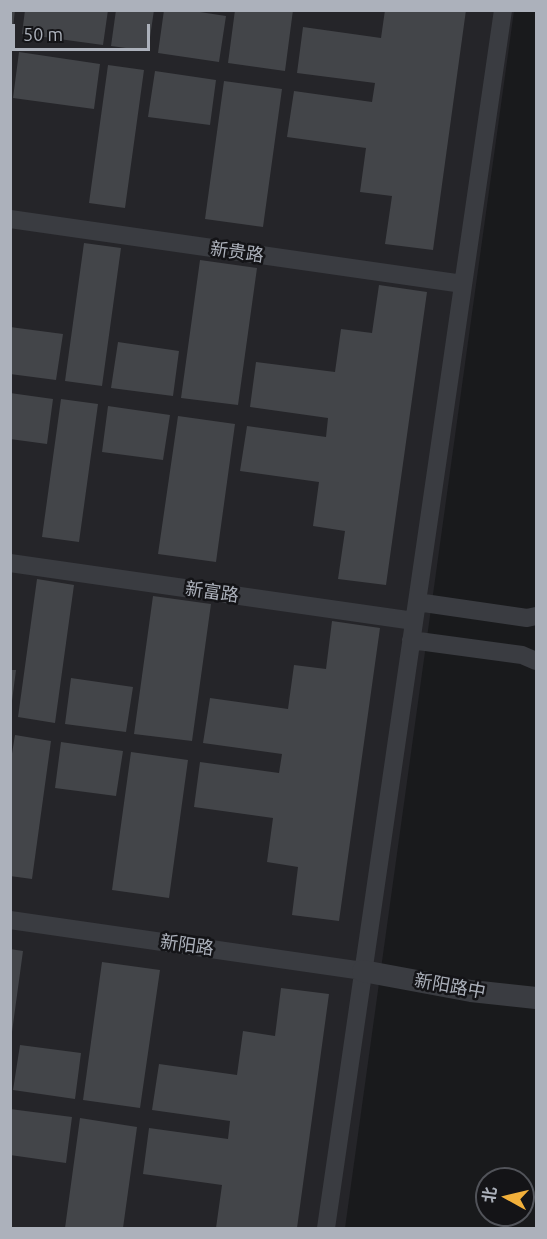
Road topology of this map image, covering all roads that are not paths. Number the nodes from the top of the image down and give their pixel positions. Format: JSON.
{"nodes":[{"id":1,"x":503,"y":10,"type":"edge"},
{"id":2,"x":10,"y":219,"type":"edge"},
{"id":3,"x":463,"y":284,"type":"junction"},
{"id":4,"x":10,"y":563,"type":"edge"},
{"id":5,"x":417,"y":602,"type":"junction"},
{"id":6,"x":537,"y":616,"type":"edge"},
{"id":7,"x":414,"y":621,"type":"junction"},
{"id":8,"x":411,"y":640,"type":"junction"},
{"id":9,"x":537,"y":661,"type":"edge"},
{"id":10,"x":10,"y":920,"type":"edge"},
{"id":11,"x":363,"y":971,"type":"junction"},
{"id":12,"x":537,"y":998,"type":"edge"},
{"id":13,"x":326,"y":1228,"type":"edge"}],
"edges":[{"from":1,"to":3,"type":"street"},
{"from":2,"to":3,"type":"street","name":"新贵路"},
{"from":3,"to":5,"type":"street"},
{"from":4,"to":7,"type":"street","name":"新富路"},
{"from":5,"to":6,"type":"street"},
{"from":5,"to":7,"type":"street"},
{"from":7,"to":8,"type":"street"},
{"from":8,"to":9,"type":"street"},
{"from":8,"to":11,"type":"street"},
{"from":10,"to":11,"type":"street","name":"新阳路"},
{"from":11,"to":12,"type":"street","name":"新阳路中"},
{"from":11,"to":13,"type":"street"}]}
